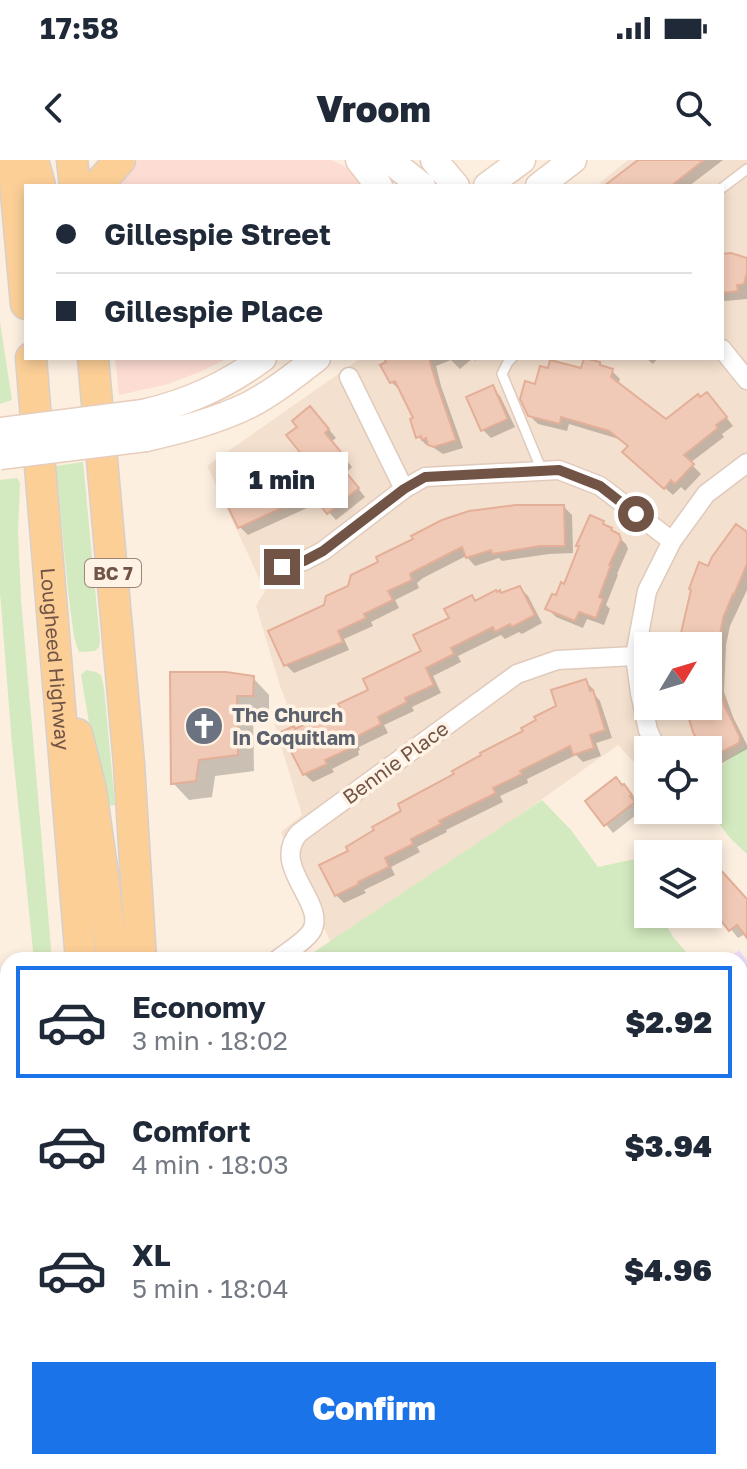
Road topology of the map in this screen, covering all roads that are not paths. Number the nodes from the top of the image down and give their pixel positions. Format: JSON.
{"nodes":[{"id":1,"x":13,"y":160,"type":"edge"},
{"id":2,"x":33,"y":160,"type":"edge"},
{"id":3,"x":72,"y":160,"type":"edge"},
{"id":4,"x":120,"y":160,"type":"edge"},
{"id":5,"x":359,"y":160,"type":"edge"},
{"id":6,"x":389,"y":160,"type":"edge"},
{"id":7,"x":434,"y":160,"type":"edge"},
{"id":8,"x":522,"y":160,"type":"edge"},
{"id":9,"x":573,"y":160,"type":"edge"},
{"id":10,"x":747,"y":169,"type":"edge"},
{"id":11,"x":39,"y":184,"type":"edge"},
{"id":12,"x":75,"y":184,"type":"edge"},
{"id":13,"x":99,"y":184,"type":"edge"},
{"id":14,"x":377,"y":184,"type":"edge"},
{"id":15,"x":419,"y":184,"type":"edge"},
{"id":16,"x":454,"y":184,"type":"edge"},
{"id":17,"x":490,"y":184,"type":"edge"},
{"id":18,"x":542,"y":184,"type":"edge"},
{"id":19,"x":724,"y":186,"type":"edge"},
{"id":20,"x":24,"y":282,"type":"edge"},
{"id":21,"x":724,"y":351,"type":"edge"},
{"id":22,"x":31,"y":360,"type":"edge"},
{"id":23,"x":93,"y":360,"type":"edge"},
{"id":24,"x":260,"y":360,"type":"edge"},
{"id":25,"x":314,"y":360,"type":"edge"},
{"id":26,"x":510,"y":360,"type":"edge"},
{"id":27,"x":349,"y":377,"type":"dead end"},
{"id":28,"x":747,"y":380,"type":"edge"},
{"id":29,"x":144,"y":425,"type":"junction"},
{"id":30,"x":0,"y":431,"type":"edge"},
{"id":31,"x":0,"y":456,"type":"edge"},
{"id":32,"x":747,"y":463,"type":"edge"},
{"id":33,"x":542,"y":471,"type":"junction"},
{"id":34,"x":404,"y":489,"type":"junction"},
{"id":35,"x":672,"y":541,"type":"junction"},
{"id":36,"x":282,"y":567,"type":"dead end"},
{"id":37,"x":639,"y":632,"type":"edge"},
{"id":38,"x":54,"y":639,"type":"junction"},
{"id":39,"x":634,"y":656,"type":"edge"},
{"id":40,"x":80,"y":952,"type":"edge"},
{"id":41,"x":111,"y":952,"type":"edge"},
{"id":42,"x":141,"y":952,"type":"edge"},
{"id":43,"x":287,"y":952,"type":"edge"}],
"edges":[{"from":1,"to":20,"type":"main road"},
{"from":2,"to":11,"type":"main road"},
{"from":3,"to":12,"type":"main road"},
{"from":4,"to":13,"type":"main road"},
{"from":5,"to":14,"type":"main road"},
{"from":6,"to":15,"type":"main road"},
{"from":7,"to":16,"type":"main road"},
{"from":8,"to":17,"type":"main road"},
{"from":9,"to":18,"type":"main road"},
{"from":10,"to":19,"type":"lane"},
{"from":21,"to":28,"type":"street"},
{"from":22,"to":38,"type":"main road","name":"Lougheed Highway"},
{"from":23,"to":42,"type":"main road","number":"BC 7"},
{"from":24,"to":29,"type":"main road"},
{"from":25,"to":29,"type":"main road"},
{"from":26,"to":33,"type":"lane"},
{"from":27,"to":34,"type":"street"},
{"from":29,"to":30,"type":"main road","bridge":true},
{"from":29,"to":31,"type":"main road","bridge":true},
{"from":32,"to":35,"type":"street"},
{"from":33,"to":34,"type":"street"},
{"from":33,"to":35,"type":"street"},
{"from":34,"to":36,"type":"street"},
{"from":35,"to":37,"type":"street"},
{"from":38,"to":40,"type":"main road","name":"Lougheed Highway"},
{"from":38,"to":41,"type":"main road"},
{"from":39,"to":43,"type":"street","name":"Bennie Place"}]}
